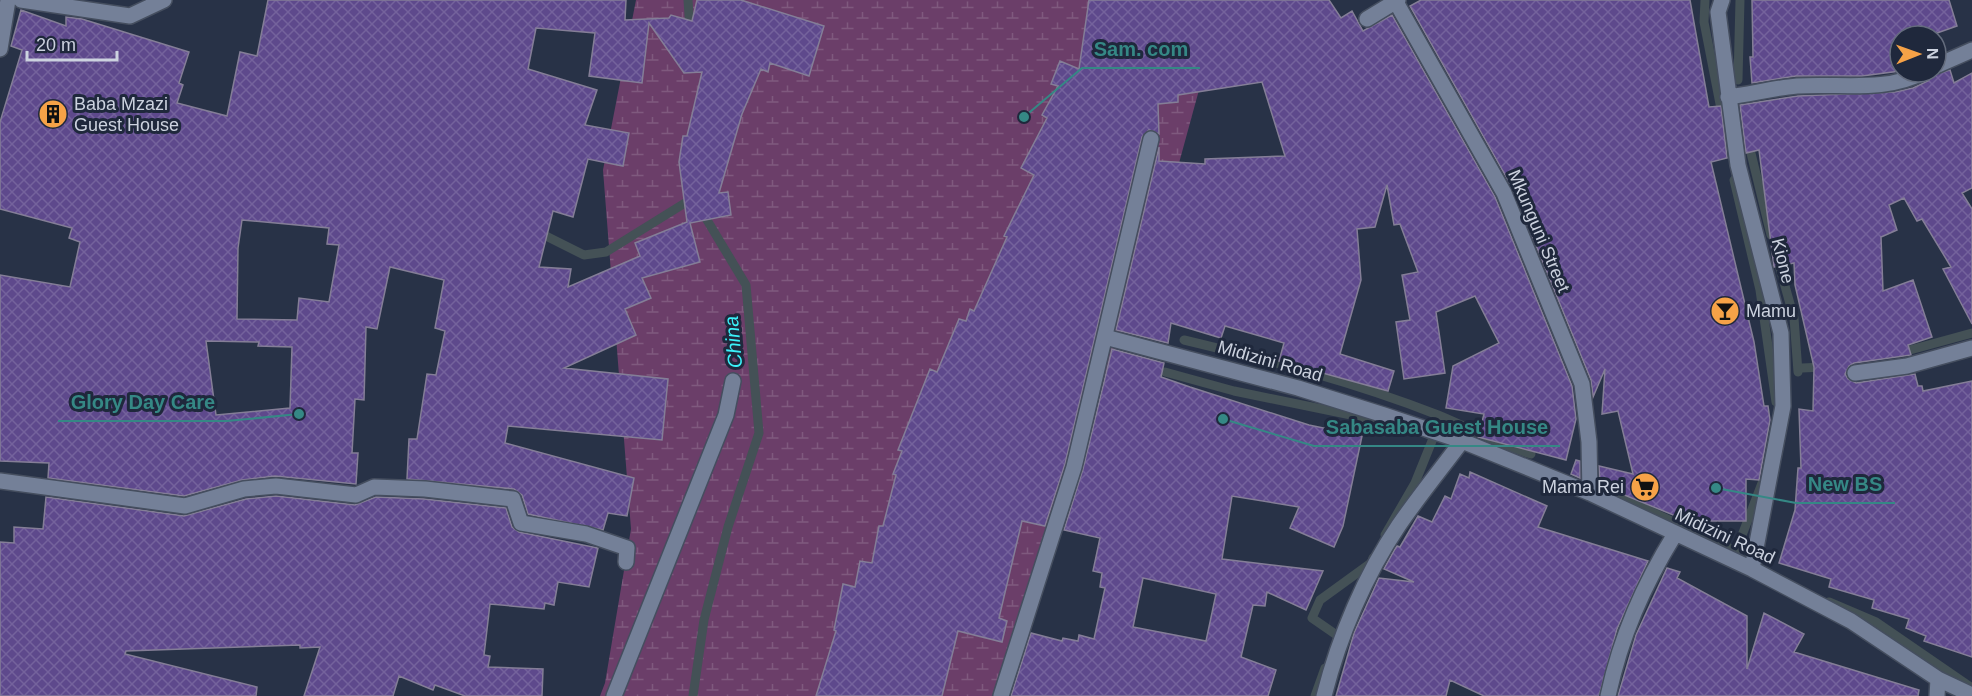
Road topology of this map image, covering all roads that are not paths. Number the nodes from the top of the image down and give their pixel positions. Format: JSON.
{"nodes":[{"id":1,"x":8,"y":0,"type":"edge"},
{"id":2,"x":21,"y":0,"type":"edge"},
{"id":3,"x":164,"y":0,"type":"edge"},
{"id":4,"x":1722,"y":0,"type":"edge"},
{"id":5,"x":1397,"y":1,"type":"edge"},
{"id":6,"x":1368,"y":20,"type":"dead end"},
{"id":7,"x":0,"y":49,"type":"edge"},
{"id":8,"x":1972,"y":50,"type":"edge"},
{"id":9,"x":1948,"y":61,"type":"edge"},
{"id":10,"x":1888,"y":84,"type":"edge"},
{"id":11,"x":1728,"y":97,"type":"junction"},
{"id":12,"x":1151,"y":139,"type":"dead end"},
{"id":13,"x":1105,"y":338,"type":"junction"},
{"id":14,"x":1972,"y":348,"type":"edge"},
{"id":15,"x":1855,"y":373,"type":"dead end"},
{"id":16,"x":733,"y":381,"type":"dead end"},
{"id":17,"x":1462,"y":441,"type":"junction"},
{"id":18,"x":0,"y":481,"type":"edge"},
{"id":19,"x":1590,"y":493,"type":"junction"},
{"id":20,"x":1675,"y":534,"type":"junction"},
{"id":21,"x":626,"y":562,"type":"dead end"},
{"id":22,"x":1752,"y":569,"type":"junction"},
{"id":23,"x":1938,"y":679,"type":"junction"},
{"id":24,"x":1972,"y":695,"type":"edge"},
{"id":25,"x":614,"y":696,"type":"edge"},
{"id":26,"x":1001,"y":696,"type":"edge"},
{"id":27,"x":1324,"y":696,"type":"edge"},
{"id":28,"x":1608,"y":696,"type":"edge"},
{"id":29,"x":1937,"y":696,"type":"edge"}],
"edges":[{"from":1,"to":7,"type":"street"},
{"from":2,"to":3,"type":"street"},
{"from":4,"to":11,"type":"street","name":"Kione"},
{"from":5,"to":6,"type":"street","name":"Mkunguni Street"},
{"from":5,"to":19,"type":"street","name":"Mkunguni Street"},
{"from":8,"to":9,"type":"street"},
{"from":10,"to":11,"type":"street"},
{"from":11,"to":22,"type":"street","name":"Kione"},
{"from":12,"to":13,"type":"street"},
{"from":13,"to":17,"type":"street","name":"Midizini Road"},
{"from":13,"to":26,"type":"street"},
{"from":14,"to":15,"type":"street"},
{"from":16,"to":25,"type":"street"},
{"from":17,"to":19,"type":"street","name":"Midizini Road"},
{"from":17,"to":27,"type":"street"},
{"from":18,"to":21,"type":"street"},
{"from":19,"to":20,"type":"street","name":"Midizini Road"},
{"from":20,"to":22,"type":"street","name":"Midizini Road"},
{"from":20,"to":28,"type":"street"},
{"from":22,"to":23,"type":"street","name":"Midizini Road"},
{"from":23,"to":24,"type":"street","name":"Midizini Road"},
{"from":23,"to":29,"type":"street"}]}
